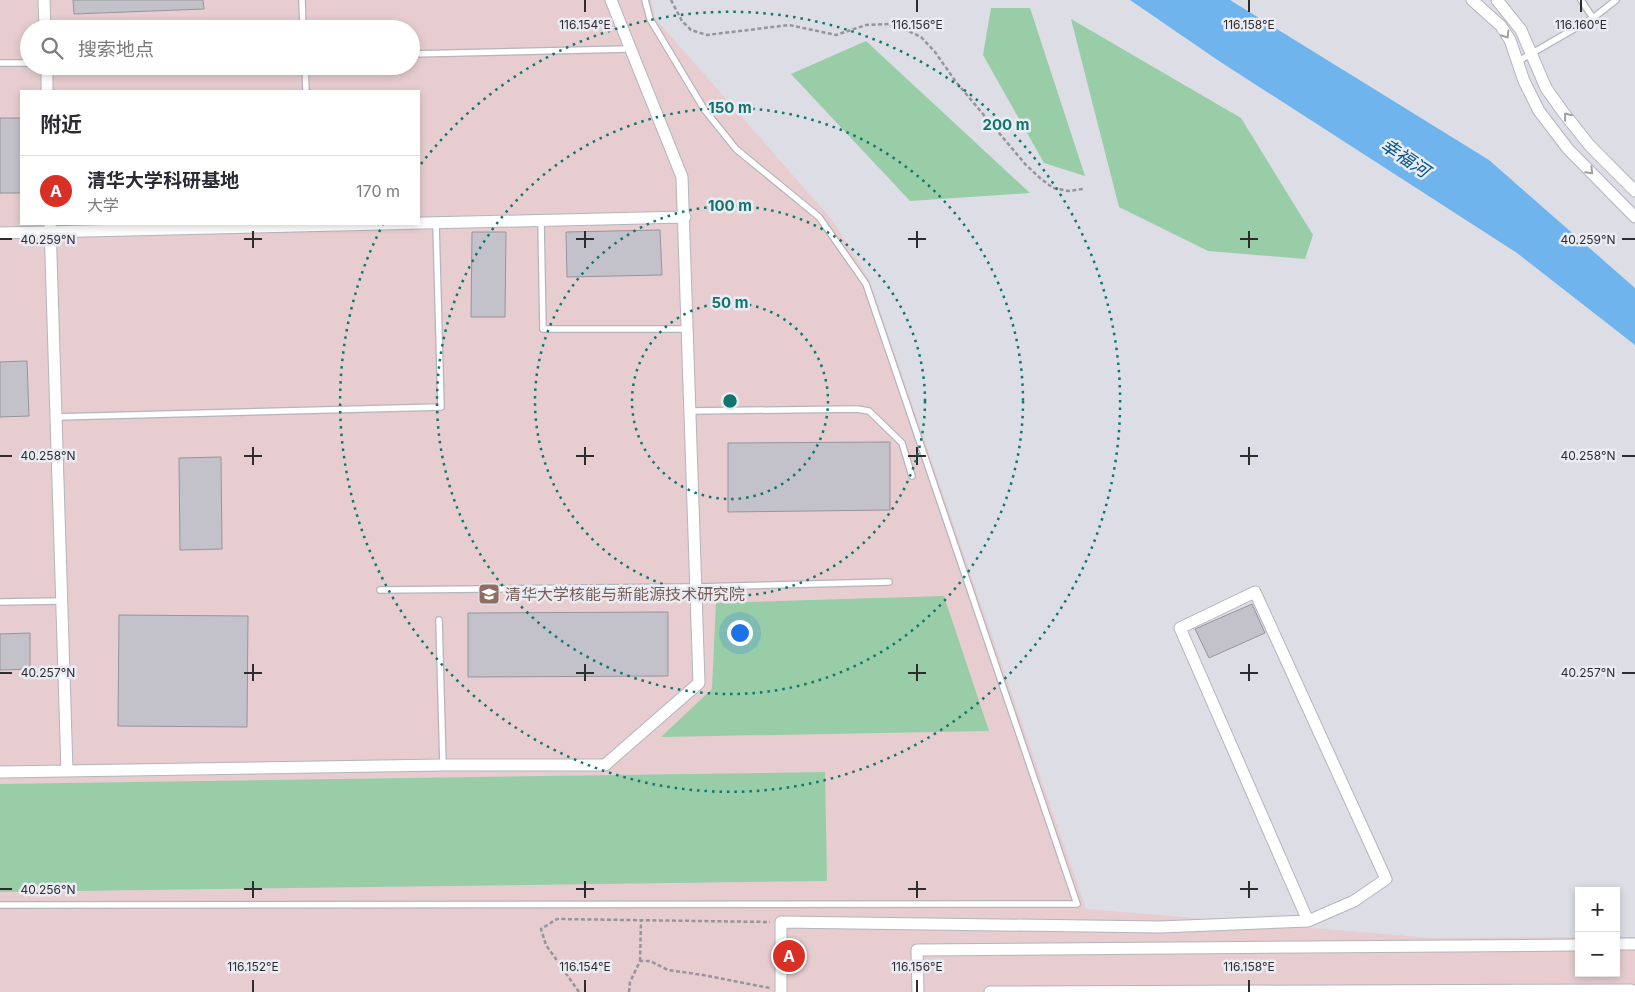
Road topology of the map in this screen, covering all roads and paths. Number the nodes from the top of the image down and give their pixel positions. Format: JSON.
{"nodes":[{"id":1,"x":44,"y":0,"type":"edge"},
{"id":2,"x":302,"y":0,"type":"edge"},
{"id":3,"x":611,"y":0,"type":"edge"},
{"id":4,"x":645,"y":0,"type":"edge"},
{"id":5,"x":671,"y":0,"type":"edge"},
{"id":6,"x":1472,"y":0,"type":"edge"},
{"id":7,"x":1497,"y":0,"type":"edge"},
{"id":8,"x":1581,"y":0,"type":"edge"},
{"id":9,"x":1616,"y":0,"type":"edge"},
{"id":10,"x":1593,"y":18,"type":"junction"},
{"id":11,"x":45,"y":20,"type":"edge"},
{"id":12,"x":303,"y":20,"type":"edge"},
{"id":13,"x":630,"y":49,"type":"junction"},
{"id":14,"x":420,"y":54,"type":"edge"},
{"id":15,"x":1532,"y":54,"type":"junction"},
{"id":16,"x":1518,"y":62,"type":"junction"},
{"id":17,"x":0,"y":63,"type":"edge"},
{"id":18,"x":20,"y":63,"type":"edge"},
{"id":19,"x":46,"y":75,"type":"edge"},
{"id":20,"x":305,"y":75,"type":"edge"},
{"id":21,"x":47,"y":90,"type":"edge"},
{"id":22,"x":306,"y":90,"type":"edge"},
{"id":23,"x":1083,"y":189,"type":"dead end"},
{"id":24,"x":1635,"y":191,"type":"edge"},
{"id":25,"x":685,"y":217,"type":"junction"},
{"id":26,"x":1635,"y":218,"type":"edge"},
{"id":27,"x":541,"y":222,"type":"junction"},
{"id":28,"x":420,"y":224,"type":"edge"},
{"id":29,"x":436,"y":224,"type":"junction"},
{"id":30,"x":309,"y":225,"type":"edge"},
{"id":31,"x":50,"y":228,"type":"edge"},
{"id":32,"x":0,"y":233,"type":"edge"},
{"id":33,"x":689,"y":329,"type":"junction"},
{"id":34,"x":691,"y":411,"type":"junction"},
{"id":35,"x":56,"y":416,"type":"junction"},
{"id":36,"x":912,"y":476,"type":"dead end"},
{"id":37,"x":889,"y":582,"type":"dead end"},
{"id":38,"x":697,"y":587,"type":"junction"},
{"id":39,"x":380,"y":590,"type":"dead end"},
{"id":40,"x":62,"y":600,"type":"junction"},
{"id":41,"x":0,"y":602,"type":"edge"},
{"id":42,"x":439,"y":620,"type":"dead end"},
{"id":43,"x":443,"y":764,"type":"junction"},
{"id":44,"x":67,"y":771,"type":"junction"},
{"id":45,"x":0,"y":772,"type":"edge"},
{"id":46,"x":0,"y":905,"type":"edge"},
{"id":47,"x":641,"y":920,"type":"junction"},
{"id":48,"x":1308,"y":920,"type":"junction"},
{"id":49,"x":781,"y":922,"type":"junction"},
{"id":50,"x":1620,"y":944,"type":"edge"},
{"id":51,"x":1635,"y":944,"type":"edge"},
{"id":52,"x":1575,"y":945,"type":"edge"},
{"id":53,"x":640,"y":961,"type":"junction"},
{"id":54,"x":781,"y":991,"type":"edge"},
{"id":55,"x":1356,"y":991,"type":"edge"},
{"id":56,"x":579,"y":992,"type":"edge"},
{"id":57,"x":629,"y":992,"type":"edge"},
{"id":58,"x":918,"y":992,"type":"edge"},
{"id":59,"x":990,"y":992,"type":"edge"},
{"id":60,"x":1165,"y":992,"type":"edge"},
{"id":61,"x":1634,"y":992,"type":"edge"}],
"edges":[{"from":1,"to":11,"type":"street"},
{"from":2,"to":12,"type":"lane"},
{"from":3,"to":13,"type":"street"},
{"from":4,"to":46,"type":"lane"},
{"from":5,"to":23,"type":"path"},
{"from":6,"to":16,"type":"street","one_way":true},
{"from":7,"to":15,"type":"street"},
{"from":8,"to":10,"type":"lane"},
{"from":9,"to":10,"type":"lane"},
{"from":10,"to":15,"type":"lane"},
{"from":13,"to":14,"type":"lane"},
{"from":13,"to":25,"type":"street"},
{"from":15,"to":16,"type":"lane"},
{"from":24,"to":15,"type":"street","one_way":true},
{"from":16,"to":26,"type":"street","one_way":true},
{"from":17,"to":18,"type":"lane"},
{"from":19,"to":21,"type":"street"},
{"from":20,"to":22,"type":"lane"},
{"from":25,"to":27,"type":"street"},
{"from":25,"to":33,"type":"street"},
{"from":27,"to":29,"type":"street"},
{"from":27,"to":33,"type":"lane"},
{"from":28,"to":29,"type":"street"},
{"from":29,"to":35,"type":"lane"},
{"from":30,"to":31,"type":"street"},
{"from":31,"to":32,"type":"street"},
{"from":31,"to":35,"type":"street"},
{"from":33,"to":34,"type":"street"},
{"from":34,"to":36,"type":"lane"},
{"from":34,"to":38,"type":"street"},
{"from":35,"to":40,"type":"street"},
{"from":37,"to":38,"type":"lane"},
{"from":38,"to":39,"type":"lane"},
{"from":38,"to":43,"type":"street"},
{"from":40,"to":41,"type":"lane"},
{"from":40,"to":44,"type":"street"},
{"from":42,"to":43,"type":"lane"},
{"from":43,"to":44,"type":"street"},
{"from":44,"to":45,"type":"street"},
{"from":47,"to":49,"type":"path"},
{"from":47,"to":53,"type":"path"},
{"from":47,"to":56,"type":"path"},
{"from":48,"to":48,"type":"street"},
{"from":48,"to":49,"type":"street"},
{"from":49,"to":54,"type":"street"},
{"from":50,"to":51,"type":"street"},
{"from":52,"to":58,"type":"street"},
{"from":53,"to":54,"type":"path"},
{"from":53,"to":57,"type":"path"},
{"from":55,"to":60,"type":"street"},
{"from":55,"to":61,"type":"street"},
{"from":59,"to":60,"type":"street"}]}
